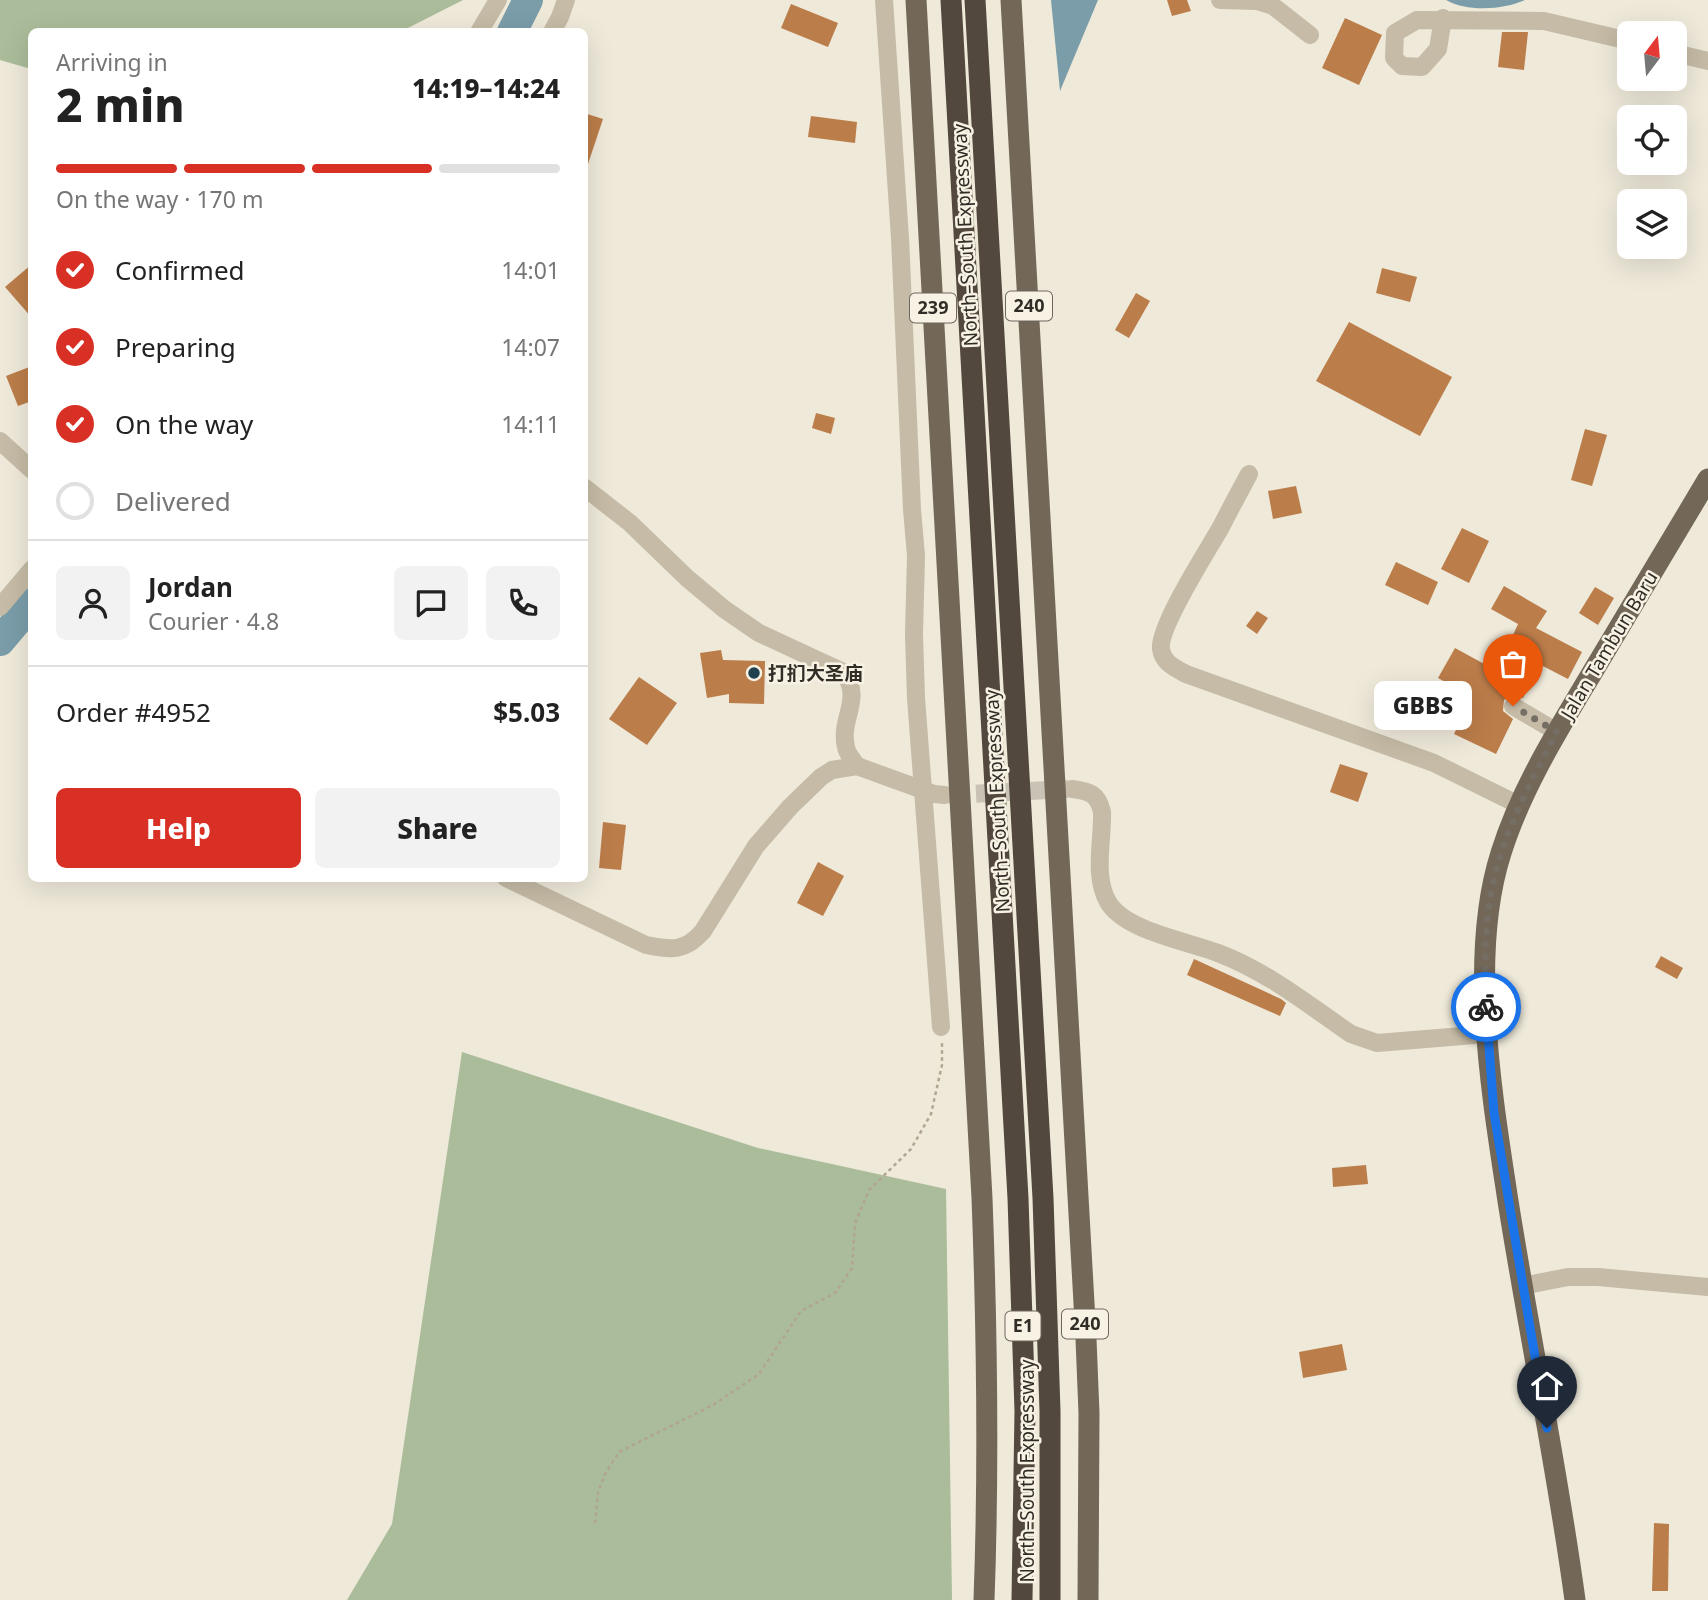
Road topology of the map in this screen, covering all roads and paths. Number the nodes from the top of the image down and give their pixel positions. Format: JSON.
{"nodes":[{"id":1,"x":498,"y":0,"type":"edge"},
{"id":2,"x":566,"y":0,"type":"edge"},
{"id":3,"x":884,"y":0,"type":"edge"},
{"id":4,"x":916,"y":0,"type":"edge"},
{"id":5,"x":951,"y":0,"type":"edge"},
{"id":6,"x":975,"y":0,"type":"edge"},
{"id":7,"x":1011,"y":0,"type":"edge"},
{"id":8,"x":1220,"y":0,"type":"edge"},
{"id":9,"x":1443,"y":18,"type":"dead end"},
{"id":10,"x":481,"y":28,"type":"edge"},
{"id":11,"x":554,"y":28,"type":"edge"},
{"id":12,"x":1310,"y":36,"type":"dead end"},
{"id":13,"x":1617,"y":38,"type":"edge"},
{"id":14,"x":1687,"y":55,"type":"edge"},
{"id":15,"x":1708,"y":61,"type":"edge"},
{"id":16,"x":0,"y":440,"type":"edge"},
{"id":17,"x":28,"y":466,"type":"edge"},
{"id":18,"x":1249,"y":474,"type":"dead end"},
{"id":19,"x":1708,"y":479,"type":"edge"},
{"id":20,"x":588,"y":490,"type":"edge"},
{"id":21,"x":28,"y":574,"type":"edge"},
{"id":22,"x":0,"y":607,"type":"edge"},
{"id":23,"x":1513,"y":706,"type":"dead end"},
{"id":24,"x":1557,"y":732,"type":"junction"},
{"id":25,"x":857,"y":766,"type":"junction"},
{"id":26,"x":1072,"y":789,"type":"tunnel mouth"},
{"id":27,"x":922,"y":790,"type":"junction"},
{"id":28,"x":945,"y":795,"type":"tunnel mouth"},
{"id":29,"x":1519,"y":805,"type":"junction"},
{"id":30,"x":514,"y":882,"type":"edge"},
{"id":31,"x":941,"y":1027,"type":"joint"},
{"id":32,"x":1487,"y":1034,"type":"junction"},
{"id":33,"x":1522,"y":1286,"type":"junction"},
{"id":34,"x":1708,"y":1287,"type":"edge"},
{"id":35,"x":595,"y":1523,"type":"dead end"},
{"id":36,"x":984,"y":1600,"type":"edge"},
{"id":37,"x":1022,"y":1600,"type":"edge"},
{"id":38,"x":1050,"y":1600,"type":"edge"},
{"id":39,"x":1088,"y":1600,"type":"edge"},
{"id":40,"x":1575,"y":1600,"type":"edge"}],
"edges":[{"from":1,"to":10,"type":"street"},
{"from":2,"to":11,"type":"street"},
{"from":3,"to":27,"type":"street"},
{"from":4,"to":36,"type":"main road","number":"239"},
{"from":5,"to":37,"type":"highway","name":"North–South Expressway","number":"E1"},
{"from":6,"to":38,"type":"highway","name":"North–South Expressway","number":"E1"},
{"from":7,"to":39,"type":"main road","number":"240"},
{"from":8,"to":12,"type":"street"},
{"from":9,"to":13,"type":"street"},
{"from":14,"to":15,"type":"street"},
{"from":16,"to":17,"type":"street"},
{"from":18,"to":29,"type":"street"},
{"from":19,"to":24,"type":"main road","name":"Jalan Tambun Baru"},
{"from":20,"to":25,"type":"street"},
{"from":21,"to":22,"type":"street"},
{"from":23,"to":24,"type":"street"},
{"from":24,"to":29,"type":"main road","name":"Jalan Tambun Baru"},
{"from":25,"to":27,"type":"street"},
{"from":25,"to":30,"type":"street"},
{"from":26,"to":32,"type":"street"},
{"from":27,"to":28,"type":"street"},
{"from":27,"to":31,"type":"street"},
{"from":29,"to":32,"type":"main road","name":"Jalan Tambun Baru"},
{"from":31,"to":35,"type":"path"},
{"from":32,"to":33,"type":"main road","name":"Jalan Tambun Baru"},
{"from":33,"to":34,"type":"street"},
{"from":33,"to":40,"type":"main road","name":"Jalan Tambun Baru"}]}
